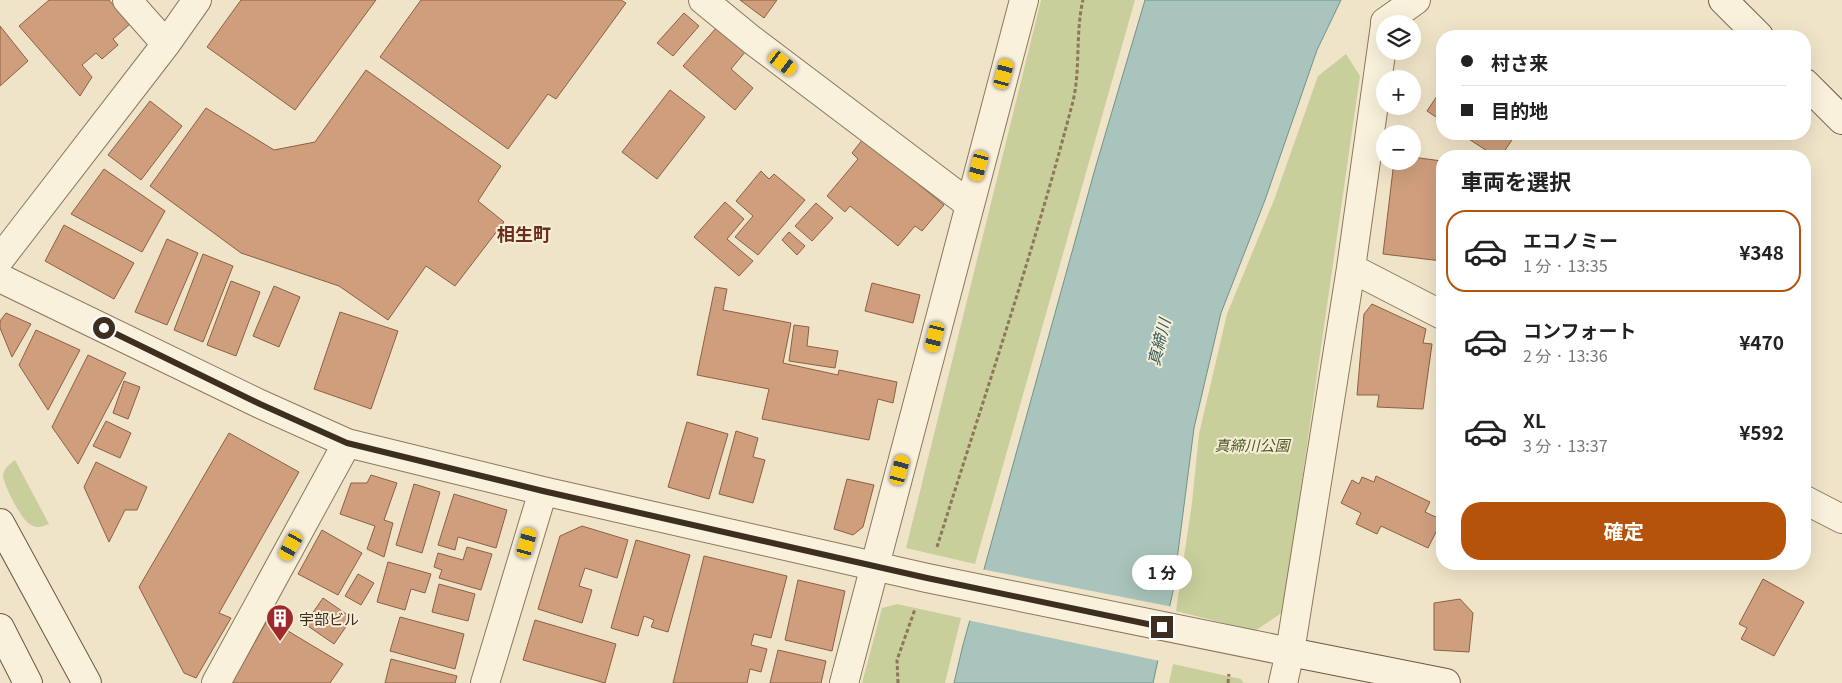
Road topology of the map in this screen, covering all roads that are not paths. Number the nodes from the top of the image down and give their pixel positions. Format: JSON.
{"nodes":[{"id":1,"x":127,"y":0,"type":"edge"},
{"id":2,"x":197,"y":0,"type":"edge"},
{"id":3,"x":703,"y":0,"type":"edge"},
{"id":4,"x":1024,"y":0,"type":"edge"},
{"id":5,"x":1416,"y":0,"type":"edge"},
{"id":6,"x":1723,"y":0,"type":"edge"},
{"id":7,"x":1390,"y":15,"type":"edge"},
{"id":8,"x":1753,"y":30,"type":"edge"},
{"id":9,"x":166,"y":44,"type":"junction"},
{"id":10,"x":1379,"y":60,"type":"edge"},
{"id":11,"x":1811,"y":89,"type":"edge"},
{"id":12,"x":1842,"y":120,"type":"edge"},
{"id":13,"x":970,"y":204,"type":"junction"},
{"id":14,"x":0,"y":259,"type":"edge"},
{"id":15,"x":1351,"y":268,"type":"junction"},
{"id":16,"x":0,"y":278,"type":"edge"},
{"id":17,"x":1436,"y":312,"type":"edge"},
{"id":18,"x":347,"y":443,"type":"junction"},
{"id":19,"x":543,"y":491,"type":"junction"},
{"id":20,"x":1811,"y":503,"type":"edge"},
{"id":21,"x":1842,"y":519,"type":"edge"},
{"id":22,"x":0,"y":523,"type":"edge"},
{"id":23,"x":876,"y":566,"type":"junction"},
{"id":24,"x":0,"y":628,"type":"edge"},
{"id":25,"x":1290,"y":652,"type":"junction"},
{"id":26,"x":28,"y":683,"type":"edge"},
{"id":27,"x":87,"y":683,"type":"edge"},
{"id":28,"x":216,"y":683,"type":"edge"},
{"id":29,"x":485,"y":683,"type":"edge"},
{"id":30,"x":844,"y":683,"type":"edge"},
{"id":31,"x":1283,"y":683,"type":"edge"},
{"id":32,"x":1446,"y":683,"type":"edge"}],
"edges":[{"from":1,"to":9,"type":"street"},
{"from":2,"to":9,"type":"street"},
{"from":3,"to":13,"type":"street"},
{"from":4,"to":13,"type":"street"},
{"from":5,"to":7,"type":"street"},
{"from":6,"to":8,"type":"street"},
{"from":9,"to":14,"type":"street"},
{"from":10,"to":15,"type":"street"},
{"from":11,"to":12,"type":"street"},
{"from":13,"to":23,"type":"street"},
{"from":15,"to":17,"type":"street"},
{"from":15,"to":25,"type":"street"},
{"from":16,"to":18,"type":"street"},
{"from":18,"to":19,"type":"street"},
{"from":18,"to":28,"type":"street"},
{"from":19,"to":23,"type":"street"},
{"from":19,"to":29,"type":"street"},
{"from":20,"to":21,"type":"street"},
{"from":22,"to":27,"type":"street"},
{"from":23,"to":25,"type":"street"},
{"from":23,"to":30,"type":"street"},
{"from":24,"to":26,"type":"street"},
{"from":25,"to":31,"type":"street"},
{"from":25,"to":32,"type":"street"}]}
